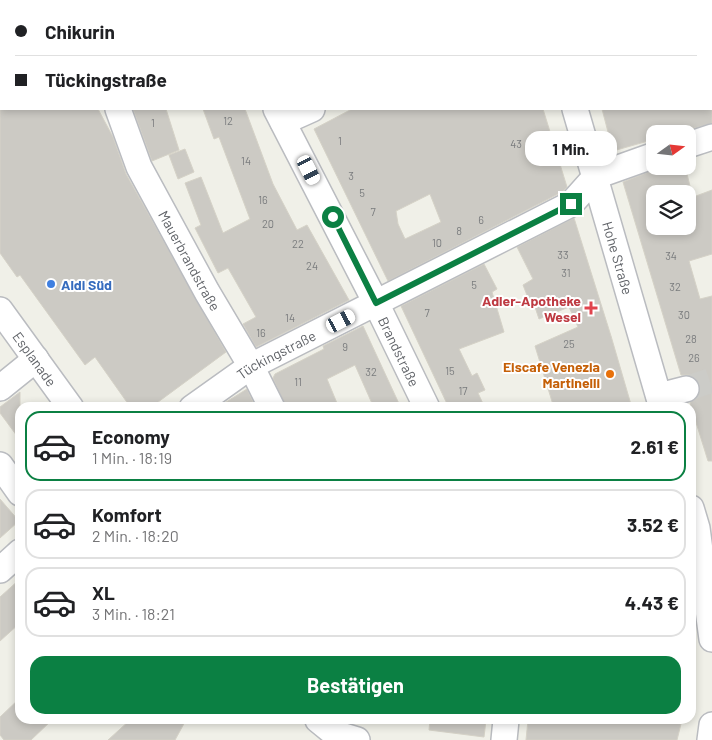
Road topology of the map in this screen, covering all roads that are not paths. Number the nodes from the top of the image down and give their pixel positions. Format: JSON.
{"nodes":[{"id":1,"x":118,"y":110,"type":"edge"},
{"id":2,"x":307,"y":110,"type":"edge"},
{"id":3,"x":574,"y":110,"type":"edge"},
{"id":4,"x":280,"y":115,"type":"edge"},
{"id":5,"x":646,"y":158,"type":"edge"},
{"id":6,"x":596,"y":176,"type":"junction"},
{"id":7,"x":376,"y":303,"type":"junction"},
{"id":8,"x":0,"y":310,"type":"edge"},
{"id":9,"x":36,"y":359,"type":"junction"},
{"id":10,"x":251,"y":366,"type":"junction"},
{"id":11,"x":0,"y":388,"type":"edge"},
{"id":12,"x":686,"y":388,"type":"tunnel mouth"},
{"id":13,"x":67,"y":402,"type":"edge"},
{"id":14,"x":200,"y":402,"type":"edge"},
{"id":15,"x":269,"y":402,"type":"edge"},
{"id":16,"x":423,"y":402,"type":"edge"},
{"id":17,"x":661,"y":402,"type":"edge"},
{"id":18,"x":0,"y":465,"type":"edge"},
{"id":19,"x":15,"y":486,"type":"edge"},
{"id":20,"x":698,"y":523,"type":"edge"},
{"id":21,"x":15,"y":556,"type":"edge"},
{"id":22,"x":0,"y":570,"type":"edge"},
{"id":23,"x":712,"y":639,"type":"edge"},
{"id":24,"x":506,"y":724,"type":"edge"},
{"id":25,"x":712,"y":726,"type":"edge"},
{"id":26,"x":333,"y":728,"type":"edge"},
{"id":27,"x":357,"y":740,"type":"edge"},
{"id":28,"x":504,"y":740,"type":"edge"},
{"id":29,"x":710,"y":740,"type":"edge"}],
"edges":[{"from":1,"to":10,"type":"street","name":"Mauerbrandstraße"},
{"from":2,"to":4,"type":"street"},
{"from":3,"to":6,"type":"street","name":"Hohe Straße"},
{"from":4,"to":7,"type":"street","name":"Brandstraße"},
{"from":5,"to":6,"type":"street"},
{"from":6,"to":7,"type":"street","name":"Tückingstraße"},
{"from":6,"to":17,"type":"street","name":"Hohe Straße"},
{"from":7,"to":10,"type":"street","name":"Tückingstraße"},
{"from":7,"to":16,"type":"street","name":"Brandstraße"},
{"from":8,"to":9,"type":"street","name":"Esplanade"},
{"from":9,"to":11,"type":"street"},
{"from":9,"to":13,"type":"street","name":"Esplanade"},
{"from":10,"to":14,"type":"street","name":"Tückingstraße"},
{"from":10,"to":15,"type":"street","name":"Mauerbrandstraße"},
{"from":12,"to":17,"type":"street"},
{"from":18,"to":19,"type":"street"},
{"from":20,"to":23,"type":"street"},
{"from":21,"to":22,"type":"street"},
{"from":24,"to":28,"type":"street"},
{"from":25,"to":29,"type":"street"},
{"from":26,"to":27,"type":"street"}]}
